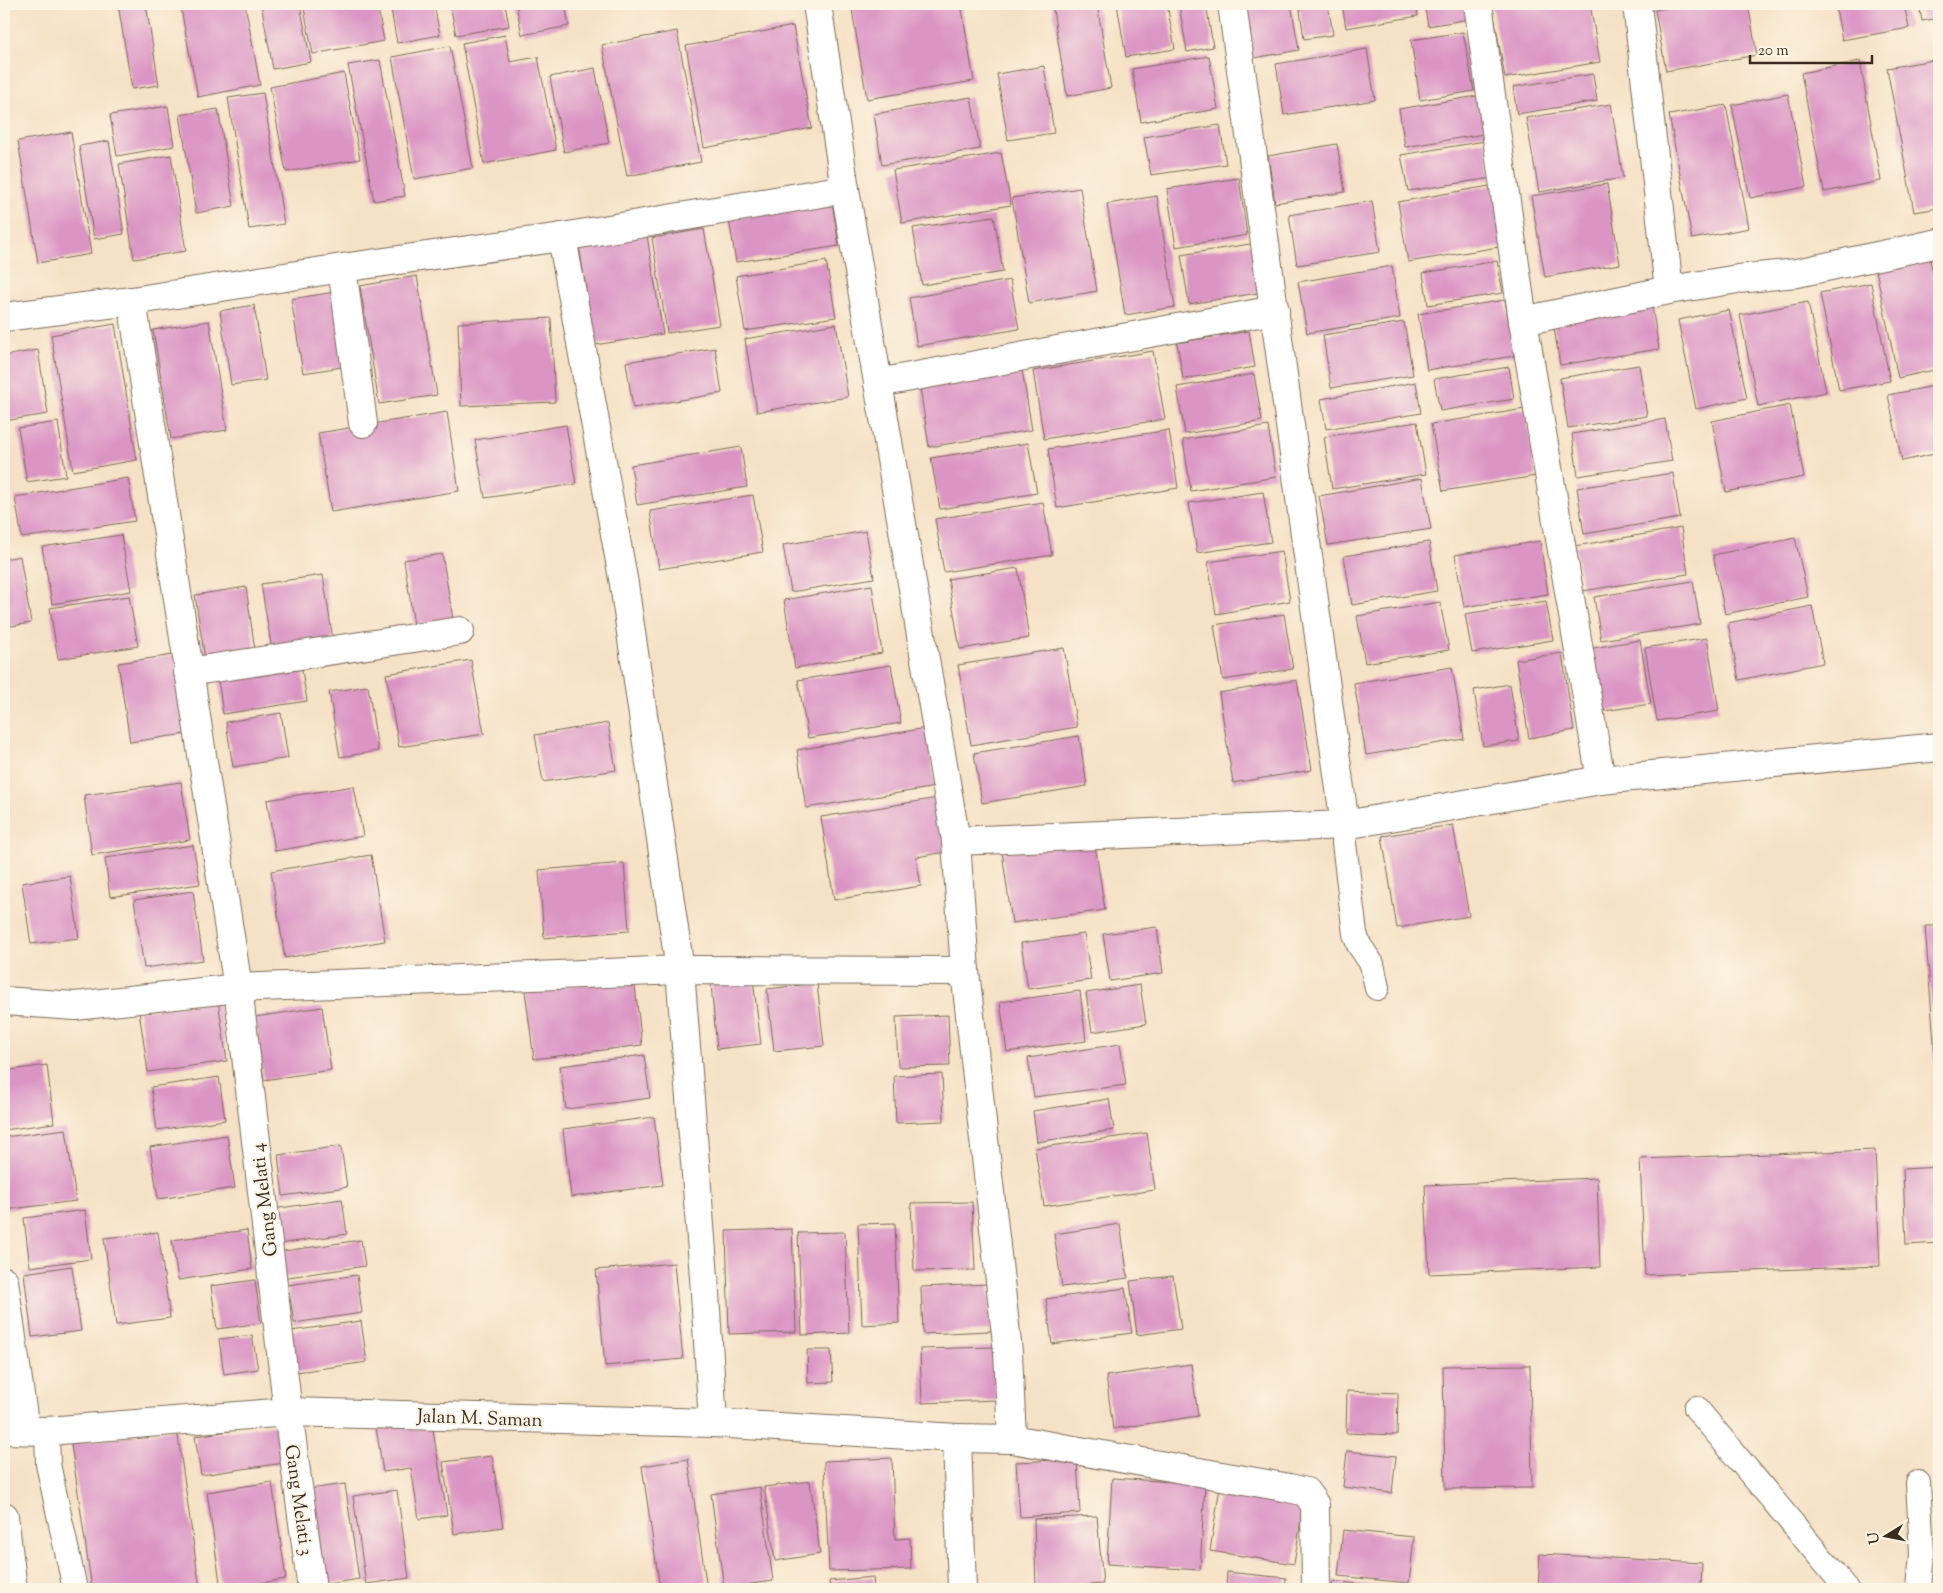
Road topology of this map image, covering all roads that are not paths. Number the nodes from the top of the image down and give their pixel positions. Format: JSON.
{"nodes":[{"id":1,"x":817,"y":4,"type":"edge"},
{"id":2,"x":1232,"y":4,"type":"edge"},
{"id":3,"x":1478,"y":4,"type":"edge"},
{"id":4,"x":1638,"y":4,"type":"edge"},
{"id":5,"x":845,"y":189,"type":"junction"},
{"id":6,"x":562,"y":237,"type":"junction"},
{"id":7,"x":1939,"y":243,"type":"edge"},
{"id":8,"x":342,"y":268,"type":"junction"},
{"id":9,"x":1669,"y":290,"type":"junction"},
{"id":10,"x":132,"y":301,"type":"junction"},
{"id":11,"x":1275,"y":310,"type":"junction"},
{"id":12,"x":4,"y":317,"type":"edge"},
{"id":13,"x":1524,"y":321,"type":"junction"},
{"id":14,"x":878,"y":383,"type":"junction"},
{"id":15,"x":363,"y":423,"type":"dead end"},
{"id":16,"x":460,"y":631,"type":"dead end"},
{"id":17,"x":188,"y":672,"type":"junction"},
{"id":18,"x":1939,"y":747,"type":"edge"},
{"id":19,"x":1601,"y":780,"type":"junction"},
{"id":20,"x":1344,"y":825,"type":"junction"},
{"id":21,"x":956,"y":841,"type":"junction"},
{"id":22,"x":680,"y":970,"type":"junction"},
{"id":23,"x":965,"y":971,"type":"junction"},
{"id":24,"x":238,"y":988,"type":"junction"},
{"id":25,"x":1377,"y":988,"type":"dead end"},
{"id":26,"x":4,"y":1001,"type":"edge"},
{"id":27,"x":4,"y":1281,"type":"edge"},
{"id":28,"x":1696,"y":1408,"type":"dead end"},
{"id":29,"x":288,"y":1412,"type":"junction"},
{"id":30,"x":712,"y":1423,"type":"junction"},
{"id":31,"x":25,"y":1431,"type":"edge"},
{"id":32,"x":957,"y":1438,"type":"junction"},
{"id":33,"x":1012,"y":1439,"type":"junction"},
{"id":34,"x":1918,"y":1483,"type":"dead end"},
{"id":35,"x":4,"y":1516,"type":"edge"},
{"id":36,"x":1930,"y":1552,"type":"edge"},
{"id":37,"x":14,"y":1589,"type":"edge"},
{"id":38,"x":75,"y":1589,"type":"edge"},
{"id":39,"x":312,"y":1589,"type":"edge"},
{"id":40,"x":962,"y":1589,"type":"edge"},
{"id":41,"x":1316,"y":1589,"type":"edge"},
{"id":42,"x":1847,"y":1589,"type":"edge"},
{"id":43,"x":1919,"y":1589,"type":"edge"}],
"edges":[{"from":1,"to":5,"type":"street"},
{"from":2,"to":11,"type":"street"},
{"from":3,"to":13,"type":"street"},
{"from":4,"to":9,"type":"street"},
{"from":5,"to":6,"type":"street"},
{"from":5,"to":14,"type":"street"},
{"from":6,"to":8,"type":"street"},
{"from":6,"to":22,"type":"street"},
{"from":7,"to":9,"type":"street"},
{"from":8,"to":10,"type":"street"},
{"from":8,"to":15,"type":"street"},
{"from":9,"to":13,"type":"street"},
{"from":10,"to":12,"type":"street"},
{"from":10,"to":17,"type":"street","name":"Gang Melati 4"},
{"from":11,"to":14,"type":"street"},
{"from":11,"to":20,"type":"street"},
{"from":13,"to":19,"type":"street"},
{"from":14,"to":21,"type":"street"},
{"from":16,"to":17,"type":"street"},
{"from":17,"to":24,"type":"street","name":"Gang Melati 4"},
{"from":18,"to":19,"type":"street"},
{"from":19,"to":20,"type":"street"},
{"from":20,"to":21,"type":"street"},
{"from":20,"to":25,"type":"lane"},
{"from":21,"to":23,"type":"street"},
{"from":22,"to":23,"type":"street"},
{"from":22,"to":24,"type":"street"},
{"from":22,"to":30,"type":"street"},
{"from":23,"to":33,"type":"street"},
{"from":24,"to":26,"type":"street"},
{"from":24,"to":29,"type":"street","name":"Gang Melati 4"},
{"from":27,"to":31,"type":"street"},
{"from":28,"to":42,"type":"lane"},
{"from":29,"to":30,"type":"street","name":"Jalan M. Saman"},
{"from":29,"to":31,"type":"street","name":"Jalan M. Saman"},
{"from":29,"to":39,"type":"street","name":"Gang Melati 3"},
{"from":30,"to":32,"type":"street","name":"Jalan M. Saman"},
{"from":31,"to":38,"type":"lane"},
{"from":32,"to":33,"type":"street","name":"Jalan M. Saman"},
{"from":32,"to":40,"type":"street"},
{"from":33,"to":41,"type":"street","name":"Jalan M. Saman"},
{"from":34,"to":36,"type":"lane"},
{"from":35,"to":37,"type":"street"},
{"from":36,"to":43,"type":"lane"}]}
